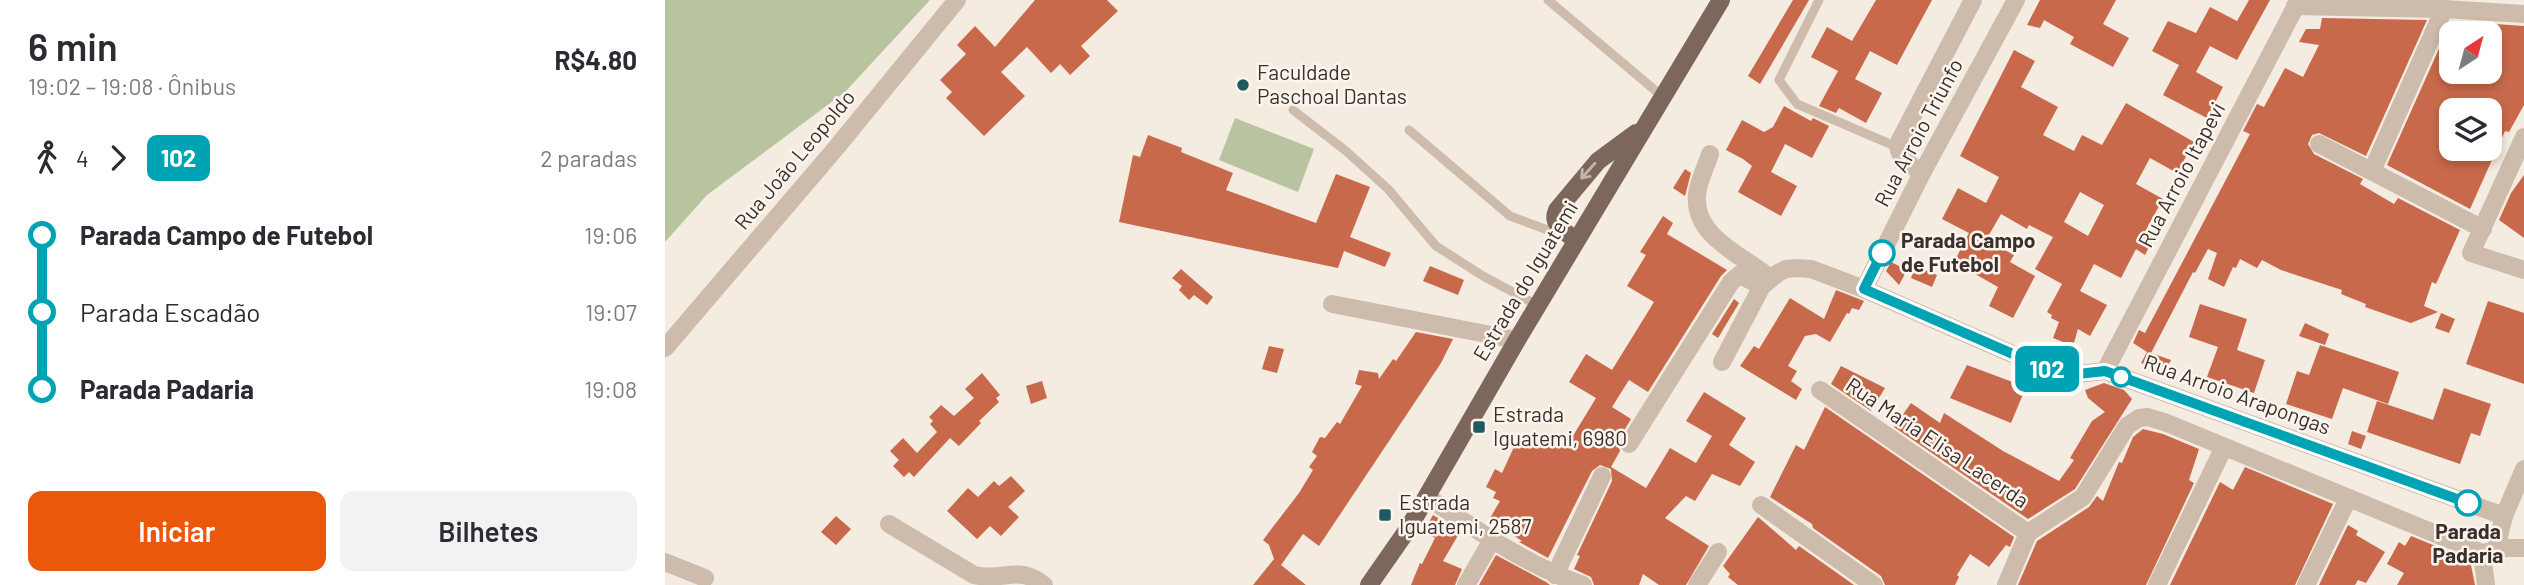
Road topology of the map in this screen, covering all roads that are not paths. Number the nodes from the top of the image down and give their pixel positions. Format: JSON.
{"nodes":[{"id":1,"x":957,"y":0,"type":"edge"},
{"id":2,"x":1548,"y":0,"type":"edge"},
{"id":3,"x":1721,"y":0,"type":"edge"},
{"id":4,"x":1819,"y":0,"type":"edge"},
{"id":5,"x":1973,"y":0,"type":"edge"},
{"id":6,"x":2016,"y":0,"type":"edge"},
{"id":7,"x":2297,"y":3,"type":"edge"},
{"id":8,"x":2507,"y":6,"type":"edge"},
{"id":9,"x":2444,"y":9,"type":"junction"},
{"id":10,"x":2524,"y":14,"type":"edge"},
{"id":11,"x":1663,"y":97,"type":"junction"},
{"id":12,"x":1293,"y":110,"type":"dead end"},
{"id":13,"x":1641,"y":129,"type":"junction"},
{"id":14,"x":1409,"y":130,"type":"dead end"},
{"id":15,"x":2524,"y":137,"type":"edge"},
{"id":16,"x":2319,"y":144,"type":"dead end"},
{"id":17,"x":1898,"y":147,"type":"junction"},
{"id":18,"x":1710,"y":154,"type":"dead end"},
{"id":19,"x":2372,"y":171,"type":"junction"},
{"id":20,"x":1922,"y":173,"type":"junction"},
{"id":21,"x":2483,"y":229,"type":"junction"},
{"id":22,"x":1576,"y":240,"type":"junction"},
{"id":23,"x":2524,"y":270,"type":"edge"},
{"id":24,"x":1766,"y":282,"type":"junction"},
{"id":25,"x":1864,"y":289,"type":"junction"},
{"id":26,"x":1332,"y":304,"type":"dead end"},
{"id":27,"x":1537,"y":305,"type":"junction"},
{"id":28,"x":1517,"y":340,"type":"junction"},
{"id":29,"x":665,"y":348,"type":"edge"},
{"id":30,"x":1722,"y":362,"type":"dead end"},
{"id":31,"x":2105,"y":371,"type":"junction"},
{"id":32,"x":1821,"y":390,"type":"dead end"},
{"id":33,"x":1629,"y":444,"type":"dead end"},
{"id":34,"x":2224,"y":447,"type":"junction"},
{"id":35,"x":2524,"y":469,"type":"edge"},
{"id":36,"x":1602,"y":476,"type":"dead end"},
{"id":37,"x":1427,"y":497,"type":"junction"},
{"id":38,"x":2348,"y":499,"type":"junction"},
{"id":39,"x":1761,"y":505,"type":"dead end"},
{"id":40,"x":2504,"y":516,"type":"junction"},
{"id":41,"x":889,"y":524,"type":"dead end"},
{"id":42,"x":2028,"y":533,"type":"junction"},
{"id":43,"x":1492,"y":540,"type":"junction"},
{"id":44,"x":2524,"y":548,"type":"edge"},
{"id":45,"x":2489,"y":551,"type":"junction"},
{"id":46,"x":1718,"y":552,"type":"dead end"},
{"id":47,"x":665,"y":562,"type":"edge"},
{"id":48,"x":1555,"y":575,"type":"junction"},
{"id":49,"x":705,"y":578,"type":"dead end"},
{"id":50,"x":1044,"y":585,"type":"edge"},
{"id":51,"x":1369,"y":585,"type":"edge"},
{"id":52,"x":1466,"y":585,"type":"edge"},
{"id":53,"x":1583,"y":585,"type":"edge"},
{"id":54,"x":1697,"y":585,"type":"edge"},
{"id":55,"x":1874,"y":585,"type":"edge"},
{"id":56,"x":2005,"y":585,"type":"edge"},
{"id":57,"x":2157,"y":585,"type":"edge"},
{"id":58,"x":2306,"y":585,"type":"edge"},
{"id":59,"x":2486,"y":585,"type":"edge"}],
"edges":[{"from":1,"to":29,"type":"street","name":"Rua João Leopoldo"},
{"from":2,"to":11,"type":"lane"},
{"from":3,"to":11,"type":"main road","name":"Estrada do Iguatemi"},
{"from":4,"to":17,"type":"lane"},
{"from":5,"to":17,"type":"street"},
{"from":6,"to":20,"type":"street","name":"Rua Arroio Triunfo"},
{"from":7,"to":9,"type":"street"},
{"from":7,"to":31,"type":"street","name":"Rua Arroio Itapevi"},
{"from":8,"to":9,"type":"street"},
{"from":8,"to":10,"type":"street"},
{"from":9,"to":19,"type":"street"},
{"from":11,"to":13,"type":"main road","name":"Estrada do Iguatemi"},
{"from":12,"to":27,"type":"lane"},
{"from":13,"to":22,"type":"main road","name":"Estrada do Iguatemi"},
{"from":13,"to":22,"type":"main road","one_way":true},
{"from":14,"to":22,"type":"lane"},
{"from":15,"to":21,"type":"street"},
{"from":16,"to":19,"type":"street"},
{"from":17,"to":20,"type":"street"},
{"from":18,"to":24,"type":"street"},
{"from":19,"to":21,"type":"street"},
{"from":20,"to":25,"type":"street","name":"Rua Arroio Triunfo"},
{"from":21,"to":23,"type":"street"},
{"from":22,"to":27,"type":"main road","name":"Estrada do Iguatemi"},
{"from":24,"to":25,"type":"street","name":"Rua Arroio Arapongas"},
{"from":24,"to":30,"type":"street"},
{"from":24,"to":33,"type":"street"},
{"from":25,"to":31,"type":"street","name":"Rua Arroio Arapongas"},
{"from":26,"to":28,"type":"street"},
{"from":27,"to":28,"type":"main road","name":"Estrada do Iguatemi"},
{"from":28,"to":37,"type":"main road","name":"Estrada do Iguatemi"},
{"from":31,"to":40,"type":"street","name":"Rua Arroio Arapongas"},
{"from":32,"to":42,"type":"street","name":"Rua Maria Elisa Lacerda"},
{"from":34,"to":38,"type":"street"},
{"from":34,"to":42,"type":"street"},
{"from":34,"to":57,"type":"street"},
{"from":35,"to":40,"type":"street"},
{"from":36,"to":48,"type":"street"},
{"from":37,"to":43,"type":"street"},
{"from":37,"to":51,"type":"main road","name":"Estrada do Iguatemi"},
{"from":38,"to":45,"type":"street"},
{"from":38,"to":58,"type":"street"},
{"from":39,"to":55,"type":"street"},
{"from":40,"to":45,"type":"street"},
{"from":41,"to":50,"type":"street"},
{"from":42,"to":56,"type":"street"},
{"from":43,"to":48,"type":"street"},
{"from":43,"to":52,"type":"street"},
{"from":44,"to":45,"type":"street"},
{"from":45,"to":59,"type":"street"},
{"from":46,"to":54,"type":"street"},
{"from":47,"to":49,"type":"street"},
{"from":48,"to":53,"type":"street"}]}
